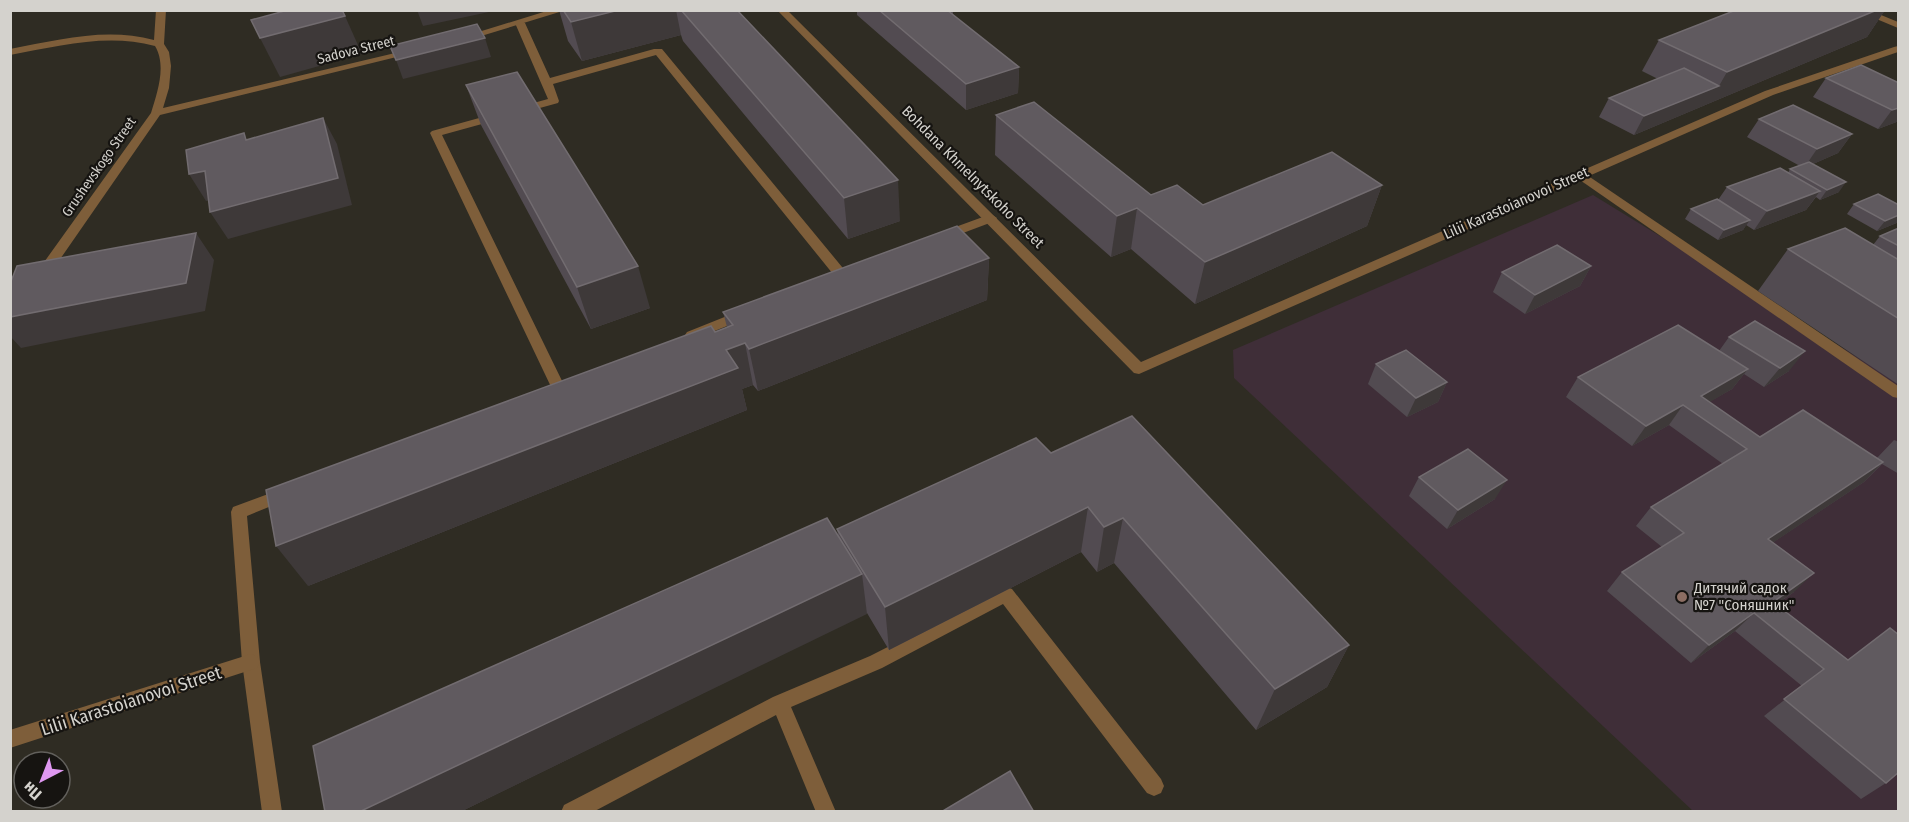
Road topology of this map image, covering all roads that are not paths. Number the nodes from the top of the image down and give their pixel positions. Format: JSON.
{"nodes":[{"id":1,"x":161,"y":10,"type":"edge"},
{"id":2,"x":513,"y":10,"type":"edge"},
{"id":3,"x":562,"y":10,"type":"edge"},
{"id":4,"x":781,"y":10,"type":"edge"},
{"id":5,"x":1859,"y":10,"type":"edge"},
{"id":6,"x":520,"y":23,"type":"junction"},
{"id":7,"x":1899,"y":25,"type":"edge"},
{"id":8,"x":455,"y":41,"type":"edge"},
{"id":9,"x":159,"y":44,"type":"junction"},
{"id":10,"x":422,"y":49,"type":"edge"},
{"id":11,"x":1899,"y":49,"type":"edge"},
{"id":12,"x":10,"y":52,"type":"edge"},
{"id":13,"x":547,"y":82,"type":"junction"},
{"id":14,"x":156,"y":113,"type":"junction"},
{"id":15,"x":1581,"y":175,"type":"junction"},
{"id":16,"x":991,"y":218,"type":"junction"},
{"id":17,"x":927,"y":243,"type":"edge"},
{"id":18,"x":842,"y":276,"type":"edge"},
{"id":19,"x":36,"y":284,"type":"edge"},
{"id":20,"x":755,"y":310,"type":"edge"},
{"id":21,"x":679,"y":340,"type":"edge"},
{"id":22,"x":1139,"y":369,"type":"joint"},
{"id":23,"x":558,"y":387,"type":"edge"},
{"id":24,"x":1899,"y":393,"type":"edge"},
{"id":25,"x":306,"y":486,"type":"edge"},
{"id":26,"x":251,"y":662,"type":"junction"},
{"id":27,"x":780,"y":703,"type":"junction"},
{"id":28,"x":10,"y":740,"type":"edge"},
{"id":29,"x":1154,"y":786,"type":"dead end"},
{"id":30,"x":272,"y":812,"type":"edge"},
{"id":31,"x":571,"y":812,"type":"edge"},
{"id":32,"x":826,"y":812,"type":"edge"}],
"edges":[{"from":1,"to":9,"type":"street","name":"Grushevskogo Street"},
{"from":2,"to":6,"type":"street"},
{"from":3,"to":6,"type":"street"},
{"from":4,"to":16,"type":"street","name":"Bohdana Khmelnytskoho Street"},
{"from":5,"to":7,"type":"street"},
{"from":6,"to":8,"type":"street"},
{"from":6,"to":13,"type":"street"},
{"from":9,"to":12,"type":"street"},
{"from":9,"to":14,"type":"street","name":"Grushevskogo Street"},
{"from":10,"to":14,"type":"street","name":"Sadova Street"},
{"from":11,"to":15,"type":"street","name":"Lilii Karastoianovoi Street"},
{"from":13,"to":18,"type":"street"},
{"from":13,"to":23,"type":"street"},
{"from":14,"to":19,"type":"street","name":"Grushevskogo Street"},
{"from":15,"to":22,"type":"street","name":"Lilii Karastoianovoi Street"},
{"from":15,"to":24,"type":"street"},
{"from":16,"to":17,"type":"street"},
{"from":16,"to":22,"type":"street","name":"Bohdana Khmelnytskoho Street"},
{"from":20,"to":21,"type":"street"},
{"from":25,"to":26,"type":"street"},
{"from":26,"to":28,"type":"street","name":"Lilii Karastoianovoi Street"},
{"from":26,"to":30,"type":"street"},
{"from":27,"to":29,"type":"street"},
{"from":27,"to":31,"type":"street"},
{"from":27,"to":32,"type":"street"}]}
